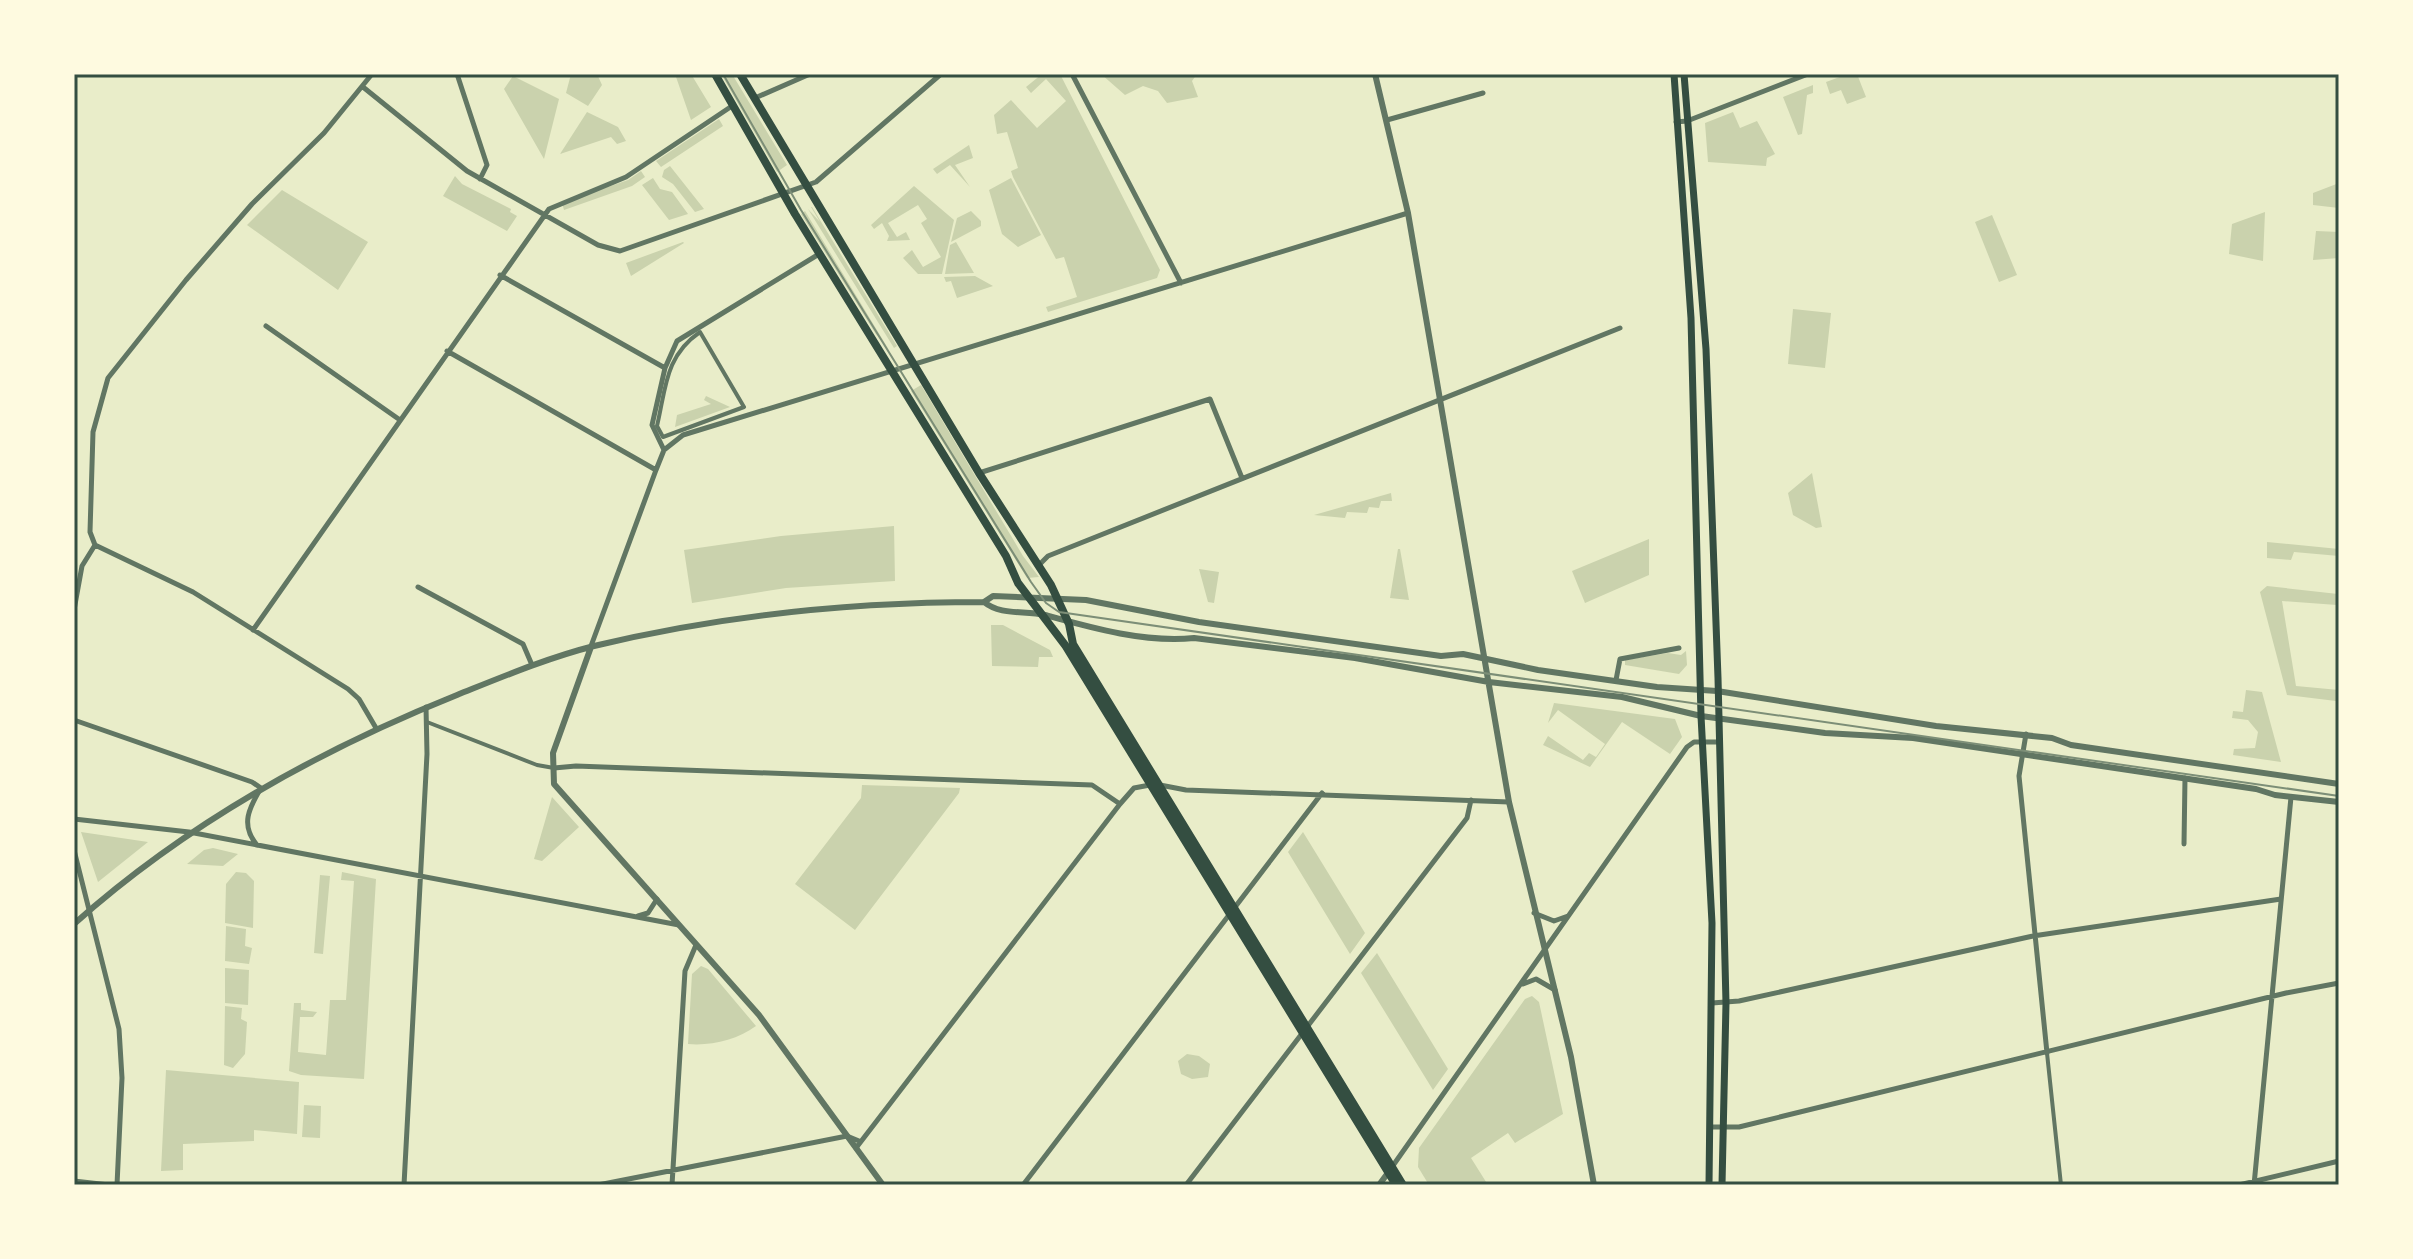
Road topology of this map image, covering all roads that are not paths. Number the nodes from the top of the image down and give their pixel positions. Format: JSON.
{"nodes":[{"id":1,"x":372,"y":74,"type":"edge"},
{"id":2,"x":457,"y":74,"type":"edge"},
{"id":3,"x":715,"y":74,"type":"edge"},
{"id":4,"x":740,"y":74,"type":"edge"},
{"id":5,"x":810,"y":74,"type":"edge"},
{"id":6,"x":941,"y":74,"type":"edge"},
{"id":7,"x":1072,"y":74,"type":"edge"},
{"id":8,"x":1375,"y":74,"type":"edge"},
{"id":9,"x":1674,"y":74,"type":"edge"},
{"id":10,"x":1684,"y":74,"type":"edge"},
{"id":11,"x":1808,"y":74,"type":"edge"},
{"id":12,"x":363,"y":87,"type":"junction"},
{"id":13,"x":1483,"y":93,"type":"dead end"},
{"id":14,"x":755,"y":98,"type":"junction"},
{"id":15,"x":734,"y":105,"type":"junction"},
{"id":16,"x":1387,"y":120,"type":"junction"},
{"id":17,"x":1687,"y":121,"type":"junction"},
{"id":18,"x":1675,"y":122,"type":"junction"},
{"id":19,"x":480,"y":179,"type":"junction"},
{"id":20,"x":805,"y":186,"type":"junction"},
{"id":21,"x":783,"y":194,"type":"junction"},
{"id":22,"x":1408,"y":213,"type":"junction"},
{"id":23,"x":543,"y":215,"type":"junction"},
{"id":24,"x":820,"y":254,"type":"junction"},
{"id":25,"x":500,"y":275,"type":"junction"},
{"id":26,"x":1181,"y":283,"type":"junction"},
{"id":27,"x":266,"y":326,"type":"dead end"},
{"id":28,"x":1620,"y":328,"type":"dead end"},
{"id":29,"x":447,"y":351,"type":"junction"},
{"id":30,"x":914,"y":365,"type":"junction"},
{"id":31,"x":665,"y":368,"type":"junction"},
{"id":32,"x":892,"y":372,"type":"junction"},
{"id":33,"x":1440,"y":401,"type":"junction"},
{"id":34,"x":744,"y":407,"type":"joint"},
{"id":35,"x":400,"y":420,"type":"junction"},
{"id":36,"x":664,"y":450,"type":"junction"},
{"id":37,"x":656,"y":470,"type":"junction"},
{"id":38,"x":979,"y":473,"type":"junction"},
{"id":39,"x":1242,"y":478,"type":"junction"},
{"id":40,"x":95,"y":545,"type":"junction"},
{"id":41,"x":1038,"y":566,"type":"junction"},
{"id":42,"x":418,"y":587,"type":"dead end"},
{"id":43,"x":1700,"y":591,"type":"junction"},
{"id":44,"x":1715,"y":596,"type":"junction"},
{"id":45,"x":1029,"y":598,"type":"junction"},
{"id":46,"x":1059,"y":599,"type":"junction"},
{"id":47,"x":984,"y":602,"type":"junction"},
{"id":48,"x":74,"y":610,"type":"edge"},
{"id":49,"x":1043,"y":615,"type":"junction"},
{"id":50,"x":1069,"y":624,"type":"junction"},
{"id":51,"x":253,"y":630,"type":"junction"},
{"id":52,"x":591,"y":647,"type":"junction"},
{"id":53,"x":1679,"y":648,"type":"dead end"},
{"id":54,"x":1484,"y":657,"type":"junction"},
{"id":55,"x":532,"y":665,"type":"junction"},
{"id":56,"x":1616,"y":680,"type":"junction"},
{"id":57,"x":1489,"y":682,"type":"junction"},
{"id":58,"x":1702,"y":689,"type":"junction"},
{"id":59,"x":1717,"y":691,"type":"junction"},
{"id":60,"x":426,"y":706,"type":"junction"},
{"id":61,"x":1701,"y":716,"type":"junction"},
{"id":62,"x":1716,"y":717,"type":"junction"},
{"id":63,"x":74,"y":720,"type":"edge"},
{"id":64,"x":427,"y":722,"type":"junction"},
{"id":65,"x":376,"y":728,"type":"junction"},
{"id":66,"x":2026,"y":734,"type":"junction"},
{"id":67,"x":1703,"y":741,"type":"junction"},
{"id":68,"x":1718,"y":742,"type":"junction"},
{"id":69,"x":2020,"y":755,"type":"junction"},
{"id":70,"x":554,"y":768,"type":"junction"},
{"id":71,"x":2185,"y":778,"type":"junction"},
{"id":72,"x":2339,"y":784,"type":"edge"},
{"id":73,"x":1149,"y":785,"type":"junction"},
{"id":74,"x":1160,"y":785,"type":"junction"},
{"id":75,"x":261,"y":788,"type":"junction"},
{"id":76,"x":1322,"y":793,"type":"junction"},
{"id":77,"x":2291,"y":796,"type":"junction"},
{"id":78,"x":1471,"y":800,"type":"junction"},
{"id":79,"x":1509,"y":802,"type":"junction"},
{"id":80,"x":2339,"y":802,"type":"edge"},
{"id":81,"x":1120,"y":804,"type":"junction"},
{"id":82,"x":74,"y":819,"type":"edge"},
{"id":83,"x":189,"y":832,"type":"junction"},
{"id":84,"x":2184,"y":844,"type":"dead end"},
{"id":85,"x":259,"y":847,"type":"junction"},
{"id":86,"x":74,"y":850,"type":"edge"},
{"id":87,"x":421,"y":876,"type":"junction"},
{"id":88,"x":657,"y":899,"type":"junction"},
{"id":89,"x":2281,"y":899,"type":"junction"},
{"id":90,"x":1580,"y":903,"type":"junction"},
{"id":91,"x":90,"y":909,"type":"junction"},
{"id":92,"x":1232,"y":910,"type":"junction"},
{"id":93,"x":1534,"y":913,"type":"junction"},
{"id":94,"x":637,"y":916,"type":"junction"},
{"id":95,"x":74,"y":924,"type":"edge"},
{"id":96,"x":679,"y":925,"type":"junction"},
{"id":97,"x":2033,"y":936,"type":"junction"},
{"id":98,"x":696,"y":945,"type":"junction"},
{"id":99,"x":1544,"y":953,"type":"junction"},
{"id":100,"x":2339,"y":983,"type":"edge"},
{"id":101,"x":1519,"y":987,"type":"junction"},
{"id":102,"x":1555,"y":990,"type":"junction"},
{"id":103,"x":2273,"y":997,"type":"junction"},
{"id":104,"x":1711,"y":1003,"type":"junction"},
{"id":105,"x":1726,"y":1003,"type":"junction"},
{"id":106,"x":1305,"y":1029,"type":"junction"},
{"id":107,"x":2047,"y":1053,"type":"junction"},
{"id":108,"x":1712,"y":1127,"type":"junction"},
{"id":109,"x":1724,"y":1127,"type":"junction"},
{"id":110,"x":847,"y":1136,"type":"junction"},
{"id":111,"x":857,"y":1144,"type":"junction"},
{"id":112,"x":2339,"y":1161,"type":"edge"},
{"id":113,"x":673,"y":1170,"type":"junction"},
{"id":114,"x":1390,"y":1170,"type":"junction"},
{"id":115,"x":74,"y":1181,"type":"edge"},
{"id":116,"x":2254,"y":1183,"type":"edge"},
{"id":117,"x":109,"y":1185,"type":"edge"},
{"id":118,"x":117,"y":1185,"type":"edge"},
{"id":119,"x":404,"y":1185,"type":"edge"},
{"id":120,"x":598,"y":1185,"type":"edge"},
{"id":121,"x":672,"y":1185,"type":"edge"},
{"id":122,"x":883,"y":1185,"type":"edge"},
{"id":123,"x":1023,"y":1185,"type":"edge"},
{"id":124,"x":1186,"y":1185,"type":"edge"},
{"id":125,"x":1379,"y":1185,"type":"edge"},
{"id":126,"x":1396,"y":1185,"type":"edge"},
{"id":127,"x":1403,"y":1185,"type":"edge"},
{"id":128,"x":1594,"y":1185,"type":"edge"},
{"id":129,"x":1709,"y":1185,"type":"edge"},
{"id":130,"x":1722,"y":1185,"type":"edge"},
{"id":131,"x":2061,"y":1185,"type":"edge"},
{"id":132,"x":2239,"y":1185,"type":"edge"}],
"edges":[{"from":1,"to":12,"type":"street"},
{"from":2,"to":19,"type":"street"},
{"from":3,"to":15,"type":"main road"},
{"from":4,"to":14,"type":"main road"},
{"from":5,"to":14,"type":"street"},
{"from":6,"to":20,"type":"street"},
{"from":7,"to":26,"type":"street"},
{"from":8,"to":16,"type":"street"},
{"from":9,"to":18,"type":"main road"},
{"from":10,"to":17,"type":"main road"},
{"from":11,"to":17,"type":"street"},
{"from":12,"to":19,"type":"street"},
{"from":12,"to":40,"type":"street"},
{"from":13,"to":16,"type":"street"},
{"from":14,"to":20,"type":"main road"},
{"from":15,"to":21,"type":"main road"},
{"from":15,"to":23,"type":"street"},
{"from":16,"to":22,"type":"street"},
{"from":17,"to":18,"type":"street"},
{"from":17,"to":44,"type":"main road"},
{"from":18,"to":43,"type":"main road"},
{"from":19,"to":23,"type":"street"},
{"from":20,"to":21,"type":"street"},
{"from":20,"to":30,"type":"main road"},
{"from":21,"to":23,"type":"street"},
{"from":21,"to":24,"type":"main road"},
{"from":22,"to":26,"type":"street"},
{"from":22,"to":33,"type":"street"},
{"from":23,"to":25,"type":"street"},
{"from":24,"to":31,"type":"street"},
{"from":24,"to":32,"type":"main road"},
{"from":25,"to":29,"type":"street"},
{"from":25,"to":31,"type":"street"},
{"from":26,"to":30,"type":"street"},
{"from":27,"to":35,"type":"street"},
{"from":28,"to":33,"type":"street"},
{"from":29,"to":35,"type":"street"},
{"from":29,"to":37,"type":"street"},
{"from":30,"to":32,"type":"street"},
{"from":30,"to":38,"type":"main road"},
{"from":31,"to":36,"type":"street"},
{"from":32,"to":36,"type":"street"},
{"from":32,"to":45,"type":"main road"},
{"from":33,"to":39,"type":"street"},
{"from":33,"to":54,"type":"street"},
{"from":34,"to":34,"type":"street"},
{"from":35,"to":51,"type":"street"},
{"from":36,"to":37,"type":"street"},
{"from":37,"to":52,"type":"street"},
{"from":38,"to":39,"type":"street"},
{"from":38,"to":41,"type":"main road"},
{"from":39,"to":41,"type":"street"},
{"from":40,"to":48,"type":"street"},
{"from":40,"to":51,"type":"street"},
{"from":41,"to":46,"type":"main road"},
{"from":42,"to":55,"type":"street"},
{"from":43,"to":44,"type":"main road"},
{"from":43,"to":58,"type":"main road"},
{"from":44,"to":59,"type":"main road"},
{"from":45,"to":46,"type":"street"},
{"from":45,"to":47,"type":"street"},
{"from":45,"to":49,"type":"main road"},
{"from":46,"to":50,"type":"main road"},
{"from":46,"to":54,"type":"street"},
{"from":47,"to":49,"type":"street"},
{"from":47,"to":52,"type":"street"},
{"from":49,"to":50,"type":"street"},
{"from":49,"to":73,"type":"main road"},
{"from":50,"to":57,"type":"street"},
{"from":50,"to":74,"type":"main road"},
{"from":51,"to":65,"type":"street"},
{"from":52,"to":55,"type":"street"},
{"from":52,"to":70,"type":"street"},
{"from":53,"to":56,"type":"street"},
{"from":54,"to":56,"type":"street"},
{"from":54,"to":57,"type":"street"},
{"from":55,"to":60,"type":"street"},
{"from":56,"to":58,"type":"street"},
{"from":57,"to":61,"type":"street"},
{"from":57,"to":79,"type":"street"},
{"from":58,"to":59,"type":"street"},
{"from":58,"to":61,"type":"main road"},
{"from":59,"to":62,"type":"main road"},
{"from":59,"to":66,"type":"street"},
{"from":60,"to":64,"type":"street"},
{"from":60,"to":65,"type":"street"},
{"from":61,"to":62,"type":"street"},
{"from":61,"to":67,"type":"main road"},
{"from":62,"to":68,"type":"main road"},
{"from":62,"to":69,"type":"street"},
{"from":63,"to":75,"type":"street"},
{"from":64,"to":70,"type":"street"},
{"from":64,"to":87,"type":"street"},
{"from":65,"to":75,"type":"street"},
{"from":66,"to":69,"type":"street"},
{"from":66,"to":72,"type":"street"},
{"from":67,"to":68,"type":"street"},
{"from":67,"to":90,"type":"street"},
{"from":67,"to":104,"type":"main road"},
{"from":68,"to":105,"type":"main road"},
{"from":69,"to":71,"type":"street"},
{"from":69,"to":97,"type":"street"},
{"from":70,"to":81,"type":"street"},
{"from":70,"to":88,"type":"street"},
{"from":71,"to":77,"type":"street"},
{"from":71,"to":84,"type":"street"},
{"from":73,"to":74,"type":"street"},
{"from":73,"to":81,"type":"street"},
{"from":73,"to":92,"type":"main road"},
{"from":74,"to":76,"type":"street"},
{"from":74,"to":92,"type":"main road"},
{"from":75,"to":83,"type":"street"},
{"from":75,"to":85,"type":"street"},
{"from":76,"to":78,"type":"street"},
{"from":76,"to":92,"type":"street"},
{"from":77,"to":80,"type":"street"},
{"from":77,"to":89,"type":"street"},
{"from":78,"to":79,"type":"street"},
{"from":78,"to":106,"type":"street"},
{"from":79,"to":93,"type":"street"},
{"from":81,"to":111,"type":"street"},
{"from":82,"to":83,"type":"street"},
{"from":83,"to":85,"type":"street"},
{"from":83,"to":91,"type":"street"},
{"from":85,"to":87,"type":"street"},
{"from":86,"to":91,"type":"street"},
{"from":87,"to":94,"type":"street"},
{"from":87,"to":119,"type":"street"},
{"from":88,"to":94,"type":"street"},
{"from":88,"to":96,"type":"street"},
{"from":89,"to":97,"type":"street"},
{"from":89,"to":103,"type":"street"},
{"from":90,"to":93,"type":"street"},
{"from":90,"to":99,"type":"street"},
{"from":91,"to":95,"type":"street"},
{"from":91,"to":118,"type":"street"},
{"from":92,"to":106,"type":"main road"},
{"from":92,"to":123,"type":"street"},
{"from":93,"to":99,"type":"street"},
{"from":94,"to":96,"type":"street"},
{"from":96,"to":98,"type":"street"},
{"from":97,"to":105,"type":"street"},
{"from":97,"to":107,"type":"street"},
{"from":98,"to":110,"type":"street"},
{"from":98,"to":113,"type":"street"},
{"from":99,"to":101,"type":"street"},
{"from":99,"to":102,"type":"street"},
{"from":100,"to":103,"type":"street"},
{"from":101,"to":102,"type":"street"},
{"from":101,"to":114,"type":"street"},
{"from":102,"to":128,"type":"street"},
{"from":103,"to":107,"type":"street"},
{"from":103,"to":116,"type":"street"},
{"from":104,"to":105,"type":"street"},
{"from":104,"to":108,"type":"main road"},
{"from":105,"to":109,"type":"main road"},
{"from":106,"to":114,"type":"main road"},
{"from":106,"to":124,"type":"street"},
{"from":107,"to":109,"type":"street"},
{"from":107,"to":131,"type":"street"},
{"from":108,"to":109,"type":"street"},
{"from":108,"to":129,"type":"main road"},
{"from":109,"to":130,"type":"main road"},
{"from":110,"to":111,"type":"street"},
{"from":110,"to":113,"type":"street"},
{"from":111,"to":122,"type":"street"},
{"from":112,"to":116,"type":"street"},
{"from":113,"to":120,"type":"street"},
{"from":113,"to":121,"type":"street"},
{"from":114,"to":125,"type":"street"},
{"from":114,"to":126,"type":"main road"},
{"from":114,"to":127,"type":"main road"},
{"from":115,"to":117,"type":"street"},
{"from":116,"to":132,"type":"street"}]}
